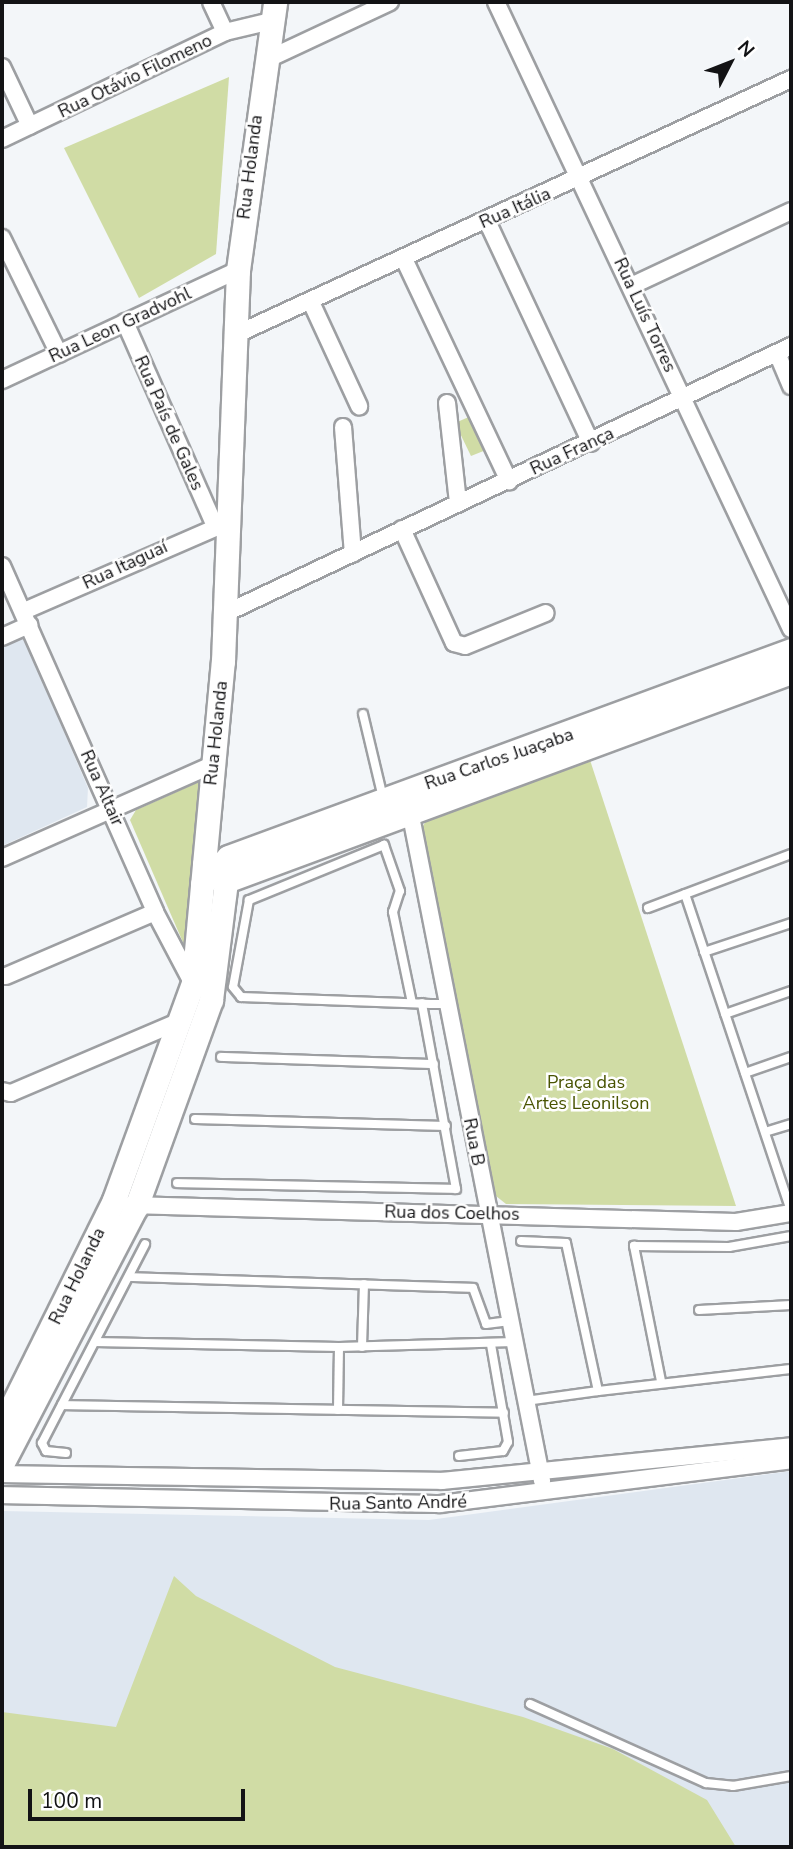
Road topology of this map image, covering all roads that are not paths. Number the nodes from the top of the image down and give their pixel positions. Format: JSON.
{"nodes":[{"id":1,"x":211,"y":2,"type":"edge"},
{"id":2,"x":390,"y":2,"type":"edge"},
{"id":3,"x":496,"y":2,"type":"edge"},
{"id":4,"x":273,"y":11,"type":"edge"},
{"id":5,"x":225,"y":32,"type":"junction"},
{"id":6,"x":266,"y":60,"type":"junction"},
{"id":7,"x":2,"y":66,"type":"edge"},
{"id":8,"x":791,"y":79,"type":"edge"},
{"id":9,"x":30,"y":126,"type":"junction"},
{"id":10,"x":2,"y":139,"type":"edge"},
{"id":11,"x":581,"y":178,"type":"junction"},
{"id":12,"x":791,"y":211,"type":"edge"},
{"id":13,"x":487,"y":221,"type":"junction"},
{"id":14,"x":2,"y":238,"type":"edge"},
{"id":15,"x":404,"y":259,"type":"junction"},
{"id":16,"x":238,"y":270,"type":"junction"},
{"id":17,"x":631,"y":286,"type":"junction"},
{"id":18,"x":311,"y":302,"type":"junction"},
{"id":19,"x":125,"y":322,"type":"junction"},
{"id":20,"x":237,"y":334,"type":"junction"},
{"id":21,"x":784,"y":349,"type":"edge"},
{"id":22,"x":59,"y":354,"type":"junction"},
{"id":23,"x":2,"y":380,"type":"edge"},
{"id":24,"x":791,"y":386,"type":"edge"},
{"id":25,"x":683,"y":397,"type":"junction"},
{"id":26,"x":447,"y":403,"type":"dead end"},
{"id":27,"x":359,"y":406,"type":"dead end"},
{"id":28,"x":343,"y":427,"type":"dead end"},
{"id":29,"x":591,"y":443,"type":"junction"},
{"id":30,"x":509,"y":481,"type":"junction"},
{"id":31,"x":458,"y":503,"type":"junction"},
{"id":32,"x":221,"y":523,"type":"junction"},
{"id":33,"x":402,"y":529,"type":"junction"},
{"id":34,"x":353,"y":554,"type":"junction"},
{"id":35,"x":2,"y":566,"type":"edge"},
{"id":36,"x":226,"y":613,"type":"junction"},
{"id":37,"x":546,"y":613,"type":"dead end"},
{"id":38,"x":26,"y":618,"type":"junction"},
{"id":39,"x":791,"y":629,"type":"edge"},
{"id":40,"x":2,"y":637,"type":"edge"},
{"id":41,"x":791,"y":650,"type":"edge"},
{"id":42,"x":791,"y":672,"type":"edge"},
{"id":43,"x":363,"y":714,"type":"dead end"},
{"id":44,"x":212,"y":765,"type":"junction"},
{"id":45,"x":383,"y":798,"type":"junction"},
{"id":46,"x":408,"y":800,"type":"junction"},
{"id":47,"x":112,"y":810,"type":"junction"},
{"id":48,"x":791,"y":855,"type":"edge"},
{"id":49,"x":2,"y":858,"type":"edge"},
{"id":50,"x":211,"y":876,"type":"junction"},
{"id":51,"x":685,"y":894,"type":"junction"},
{"id":52,"x":648,"y":908,"type":"dead end"},
{"id":53,"x":155,"y":912,"type":"junction"},
{"id":54,"x":791,"y":923,"type":"edge"},
{"id":55,"x":704,"y":951,"type":"junction"},
{"id":56,"x":6,"y":975,"type":"dead end"},
{"id":57,"x":193,"y":983,"type":"junction"},
{"id":58,"x":791,"y":991,"type":"edge"},
{"id":59,"x":417,"y":1003,"type":"junction"},
{"id":60,"x":447,"y":1004,"type":"junction"},
{"id":61,"x":210,"y":1005,"type":"junction"},
{"id":62,"x":725,"y":1014,"type":"junction"},
{"id":63,"x":182,"y":1020,"type":"junction"},
{"id":64,"x":221,"y":1057,"type":"dead end"},
{"id":65,"x":791,"y":1058,"type":"edge"},
{"id":66,"x":434,"y":1065,"type":"junction"},
{"id":67,"x":745,"y":1073,"type":"junction"},
{"id":68,"x":2,"y":1091,"type":"edge"},
{"id":69,"x":195,"y":1119,"type":"dead end"},
{"id":70,"x":791,"y":1124,"type":"edge"},
{"id":71,"x":446,"y":1126,"type":"junction"},
{"id":72,"x":765,"y":1132,"type":"junction"},
{"id":73,"x":177,"y":1183,"type":"dead end"},
{"id":74,"x":114,"y":1200,"type":"junction"},
{"id":75,"x":136,"y":1207,"type":"junction"},
{"id":76,"x":791,"y":1212,"type":"edge"},
{"id":77,"x":487,"y":1213,"type":"junction"},
{"id":78,"x":791,"y":1236,"type":"edge"},
{"id":79,"x":521,"y":1241,"type":"dead end"},
{"id":80,"x":145,"y":1244,"type":"dead end"},
{"id":81,"x":129,"y":1277,"type":"junction"},
{"id":82,"x":363,"y":1284,"type":"junction"},
{"id":83,"x":791,"y":1305,"type":"edge"},
{"id":84,"x":699,"y":1310,"type":"dead end"},
{"id":85,"x":510,"y":1321,"type":"junction"},
{"id":86,"x":95,"y":1342,"type":"junction"},
{"id":87,"x":514,"y":1342,"type":"junction"},
{"id":88,"x":491,"y":1345,"type":"junction"},
{"id":89,"x":339,"y":1347,"type":"junction"},
{"id":90,"x":362,"y":1347,"type":"junction"},
{"id":91,"x":791,"y":1369,"type":"edge"},
{"id":92,"x":661,"y":1381,"type":"junction"},
{"id":93,"x":598,"y":1391,"type":"junction"},
{"id":94,"x":526,"y":1401,"type":"junction"},
{"id":95,"x":62,"y":1405,"type":"junction"},
{"id":96,"x":338,"y":1410,"type":"junction"},
{"id":97,"x":504,"y":1413,"type":"junction"},
{"id":98,"x":2,"y":1426,"type":"edge"},
{"id":99,"x":791,"y":1446,"type":"edge"},
{"id":100,"x":66,"y":1453,"type":"dead end"},
{"id":101,"x":459,"y":1456,"type":"dead end"},
{"id":102,"x":791,"y":1460,"type":"edge"},
{"id":103,"x":2,"y":1464,"type":"edge"},
{"id":104,"x":541,"y":1471,"type":"junction"},
{"id":105,"x":2,"y":1474,"type":"edge"},
{"id":106,"x":544,"y":1493,"type":"junction"},
{"id":107,"x":2,"y":1495,"type":"edge"},
{"id":108,"x":530,"y":1704,"type":"dead end"},
{"id":109,"x":791,"y":1776,"type":"edge"}],
"edges":[{"from":1,"to":5,"type":"street"},
{"from":2,"to":6,"type":"street"},
{"from":3,"to":11,"type":"street","name":"Rua Luís Torres"},
{"from":4,"to":5,"type":"street","name":"Rua Otávio Filomeno"},
{"from":4,"to":6,"type":"street","name":"Rua Holanda"},
{"from":5,"to":9,"type":"street","name":"Rua Otávio Filomeno"},
{"from":6,"to":16,"type":"street","name":"Rua Holanda"},
{"from":7,"to":9,"type":"street"},
{"from":8,"to":11,"type":"street","name":"Rua Itália"},
{"from":9,"to":10,"type":"street","name":"Rua Otávio Filomeno"},
{"from":11,"to":13,"type":"street","name":"Rua Itália"},
{"from":11,"to":17,"type":"street","name":"Rua Luís Torres"},
{"from":12,"to":17,"type":"street"},
{"from":13,"to":15,"type":"street","name":"Rua Itália"},
{"from":13,"to":29,"type":"street"},
{"from":14,"to":22,"type":"street"},
{"from":15,"to":18,"type":"street","name":"Rua Itália"},
{"from":15,"to":30,"type":"street"},
{"from":16,"to":19,"type":"street","name":"Rua Leon Gradvohl"},
{"from":16,"to":20,"type":"street","name":"Rua Holanda"},
{"from":17,"to":25,"type":"street","name":"Rua Luís Torres"},
{"from":18,"to":20,"type":"street","name":"Rua Itália"},
{"from":18,"to":27,"type":"street"},
{"from":19,"to":22,"type":"street","name":"Rua Leon Gradvohl"},
{"from":19,"to":32,"type":"street","name":"Rua País de Gales"},
{"from":20,"to":32,"type":"street","name":"Rua Holanda"},
{"from":21,"to":24,"type":"street"},
{"from":21,"to":25,"type":"street","name":"Rua França"},
{"from":22,"to":23,"type":"street","name":"Rua Leon Gradvohl"},
{"from":25,"to":29,"type":"street","name":"Rua França"},
{"from":25,"to":39,"type":"street","name":"Rua Luís Torres"},
{"from":26,"to":31,"type":"street"},
{"from":28,"to":34,"type":"street"},
{"from":29,"to":30,"type":"street","name":"Rua França"},
{"from":30,"to":31,"type":"street","name":"Rua França"},
{"from":31,"to":33,"type":"street","name":"Rua França"},
{"from":32,"to":36,"type":"street","name":"Rua Holanda"},
{"from":32,"to":38,"type":"street","name":"Rua Itaguaí"},
{"from":33,"to":34,"type":"street","name":"Rua França"},
{"from":33,"to":37,"type":"street"},
{"from":34,"to":36,"type":"street","name":"Rua França"},
{"from":35,"to":38,"type":"street","name":"Rua Altair"},
{"from":36,"to":44,"type":"street","name":"Rua Holanda"},
{"from":38,"to":40,"type":"street","name":"Rua Itaguaí"},
{"from":38,"to":47,"type":"street","name":"Rua Altair"},
{"from":41,"to":46,"type":"street","name":"Rua Carlos Juaçaba"},
{"from":42,"to":46,"type":"street","name":"Rua Carlos Juaçaba"},
{"from":43,"to":45,"type":"lane"},
{"from":44,"to":47,"type":"street"},
{"from":44,"to":50,"type":"street","name":"Rua Holanda"},
{"from":45,"to":46,"type":"street","name":"Rua Carlos Juaçaba"},
{"from":45,"to":50,"type":"street","name":"Rua Carlos Juaçaba"},
{"from":46,"to":50,"type":"street","name":"Rua Carlos Juaçaba"},
{"from":46,"to":60,"type":"street","name":"Rua B"},
{"from":47,"to":49,"type":"street"},
{"from":47,"to":53,"type":"street","name":"Rua Altair"},
{"from":48,"to":51,"type":"lane"},
{"from":50,"to":57,"type":"street","name":"Rua Holanda"},
{"from":50,"to":61,"type":"street","name":"Rua Holanda"},
{"from":51,"to":52,"type":"lane"},
{"from":51,"to":55,"type":"lane"},
{"from":53,"to":56,"type":"street"},
{"from":53,"to":57,"type":"street","name":"Rua Altair"},
{"from":54,"to":55,"type":"lane"},
{"from":55,"to":62,"type":"lane"},
{"from":57,"to":61,"type":"street","name":"Rua Altair"},
{"from":57,"to":63,"type":"street","name":"Rua Holanda"},
{"from":58,"to":62,"type":"lane"},
{"from":59,"to":59,"type":"lane"},
{"from":59,"to":60,"type":"lane"},
{"from":59,"to":66,"type":"lane"},
{"from":60,"to":77,"type":"street","name":"Rua B"},
{"from":61,"to":75,"type":"street","name":"Rua Holanda"},
{"from":62,"to":67,"type":"lane"},
{"from":63,"to":68,"type":"street"},
{"from":63,"to":74,"type":"street","name":"Rua Holanda"},
{"from":64,"to":66,"type":"lane"},
{"from":65,"to":67,"type":"lane"},
{"from":66,"to":71,"type":"lane"},
{"from":67,"to":72,"type":"lane"},
{"from":69,"to":71,"type":"lane"},
{"from":70,"to":72,"type":"lane"},
{"from":71,"to":73,"type":"lane"},
{"from":72,"to":76,"type":"lane"},
{"from":74,"to":75,"type":"street","name":"Rua dos Coelhos"},
{"from":74,"to":98,"type":"street","name":"Rua Holanda"},
{"from":75,"to":77,"type":"street","name":"Rua dos Coelhos"},
{"from":75,"to":103,"type":"street","name":"Rua Holanda"},
{"from":76,"to":77,"type":"street","name":"Rua dos Coelhos"},
{"from":77,"to":85,"type":"street","name":"Rua B"},
{"from":78,"to":92,"type":"lane"},
{"from":79,"to":93,"type":"lane"},
{"from":80,"to":81,"type":"lane"},
{"from":81,"to":82,"type":"lane"},
{"from":81,"to":86,"type":"lane"},
{"from":82,"to":85,"type":"lane"},
{"from":82,"to":90,"type":"lane"},
{"from":83,"to":84,"type":"lane"},
{"from":85,"to":87,"type":"street","name":"Rua B"},
{"from":86,"to":89,"type":"lane"},
{"from":86,"to":95,"type":"lane"},
{"from":87,"to":88,"type":"lane"},
{"from":87,"to":94,"type":"street","name":"Rua B"},
{"from":88,"to":90,"type":"lane"},
{"from":88,"to":97,"type":"lane"},
{"from":89,"to":90,"type":"lane"},
{"from":89,"to":96,"type":"lane"},
{"from":91,"to":92,"type":"lane"},
{"from":92,"to":93,"type":"lane"},
{"from":93,"to":94,"type":"lane"},
{"from":94,"to":104,"type":"street","name":"Rua B"},
{"from":95,"to":96,"type":"lane"},
{"from":95,"to":100,"type":"lane"},
{"from":96,"to":97,"type":"lane"},
{"from":97,"to":101,"type":"lane"},
{"from":99,"to":104,"type":"street","name":"Rua Santo André"},
{"from":102,"to":106,"type":"street","name":"Rua Santo André"},
{"from":104,"to":105,"type":"street","name":"Rua Santo André"},
{"from":104,"to":106,"type":"street","name":"Rua B"},
{"from":106,"to":107,"type":"street","name":"Rua Santo André"},
{"from":108,"to":109,"type":"lane"}]}
